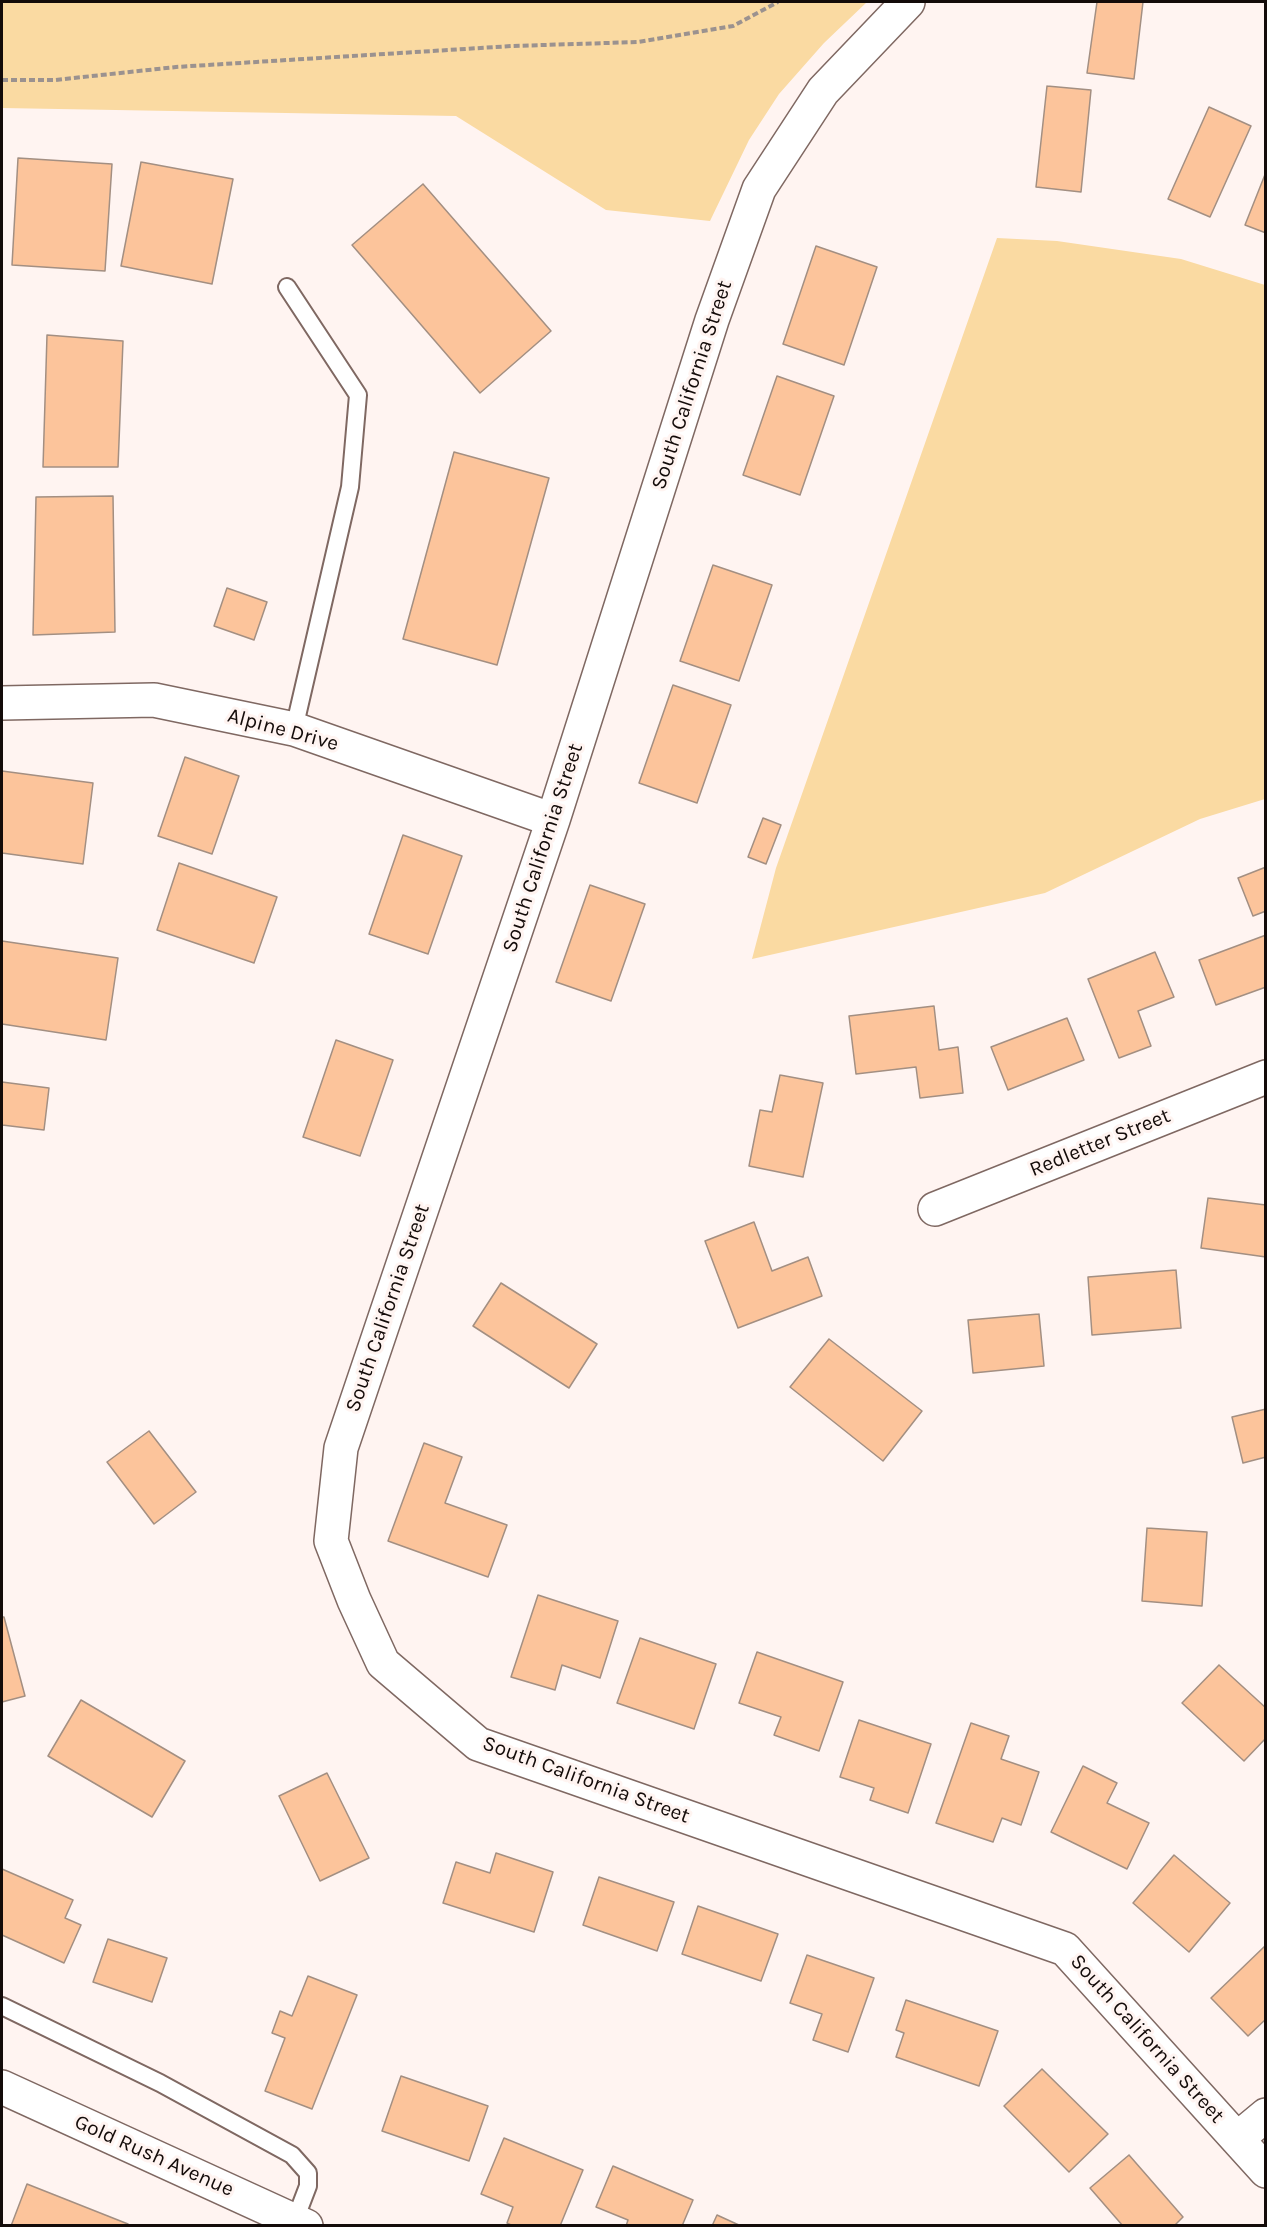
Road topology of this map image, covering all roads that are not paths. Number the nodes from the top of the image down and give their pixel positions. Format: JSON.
{"nodes":[{"id":1,"x":908,"y":2,"type":"edge"},
{"id":2,"x":286,"y":287,"type":"dead end"},
{"id":3,"x":2,"y":703,"type":"edge"},
{"id":4,"x":294,"y":729,"type":"junction"},
{"id":5,"x":553,"y":820,"type":"junction"},
{"id":6,"x":1266,"y":1077,"type":"edge"},
{"id":7,"x":935,"y":1209,"type":"dead end"},
{"id":8,"x":2,"y":2006,"type":"edge"},
{"id":9,"x":2,"y":2086,"type":"edge"},
{"id":10,"x":1266,"y":2115,"type":"edge"},
{"id":11,"x":1237,"y":2139,"type":"junction"},
{"id":12,"x":1266,"y":2171,"type":"edge"},
{"id":13,"x":301,"y":2223,"type":"edge"}],
"edges":[{"from":1,"to":5,"type":"street","name":"South California Street"},
{"from":2,"to":4,"type":"lane"},
{"from":3,"to":4,"type":"street","name":"Alpine Drive"},
{"from":4,"to":5,"type":"street","name":"Alpine Drive"},
{"from":5,"to":11,"type":"street","name":"South California Street"},
{"from":6,"to":7,"type":"street","name":"Redletter Street"},
{"from":8,"to":13,"type":"lane"},
{"from":9,"to":13,"type":"street","name":"Gold Rush Avenue"},
{"from":10,"to":11,"type":"street"},
{"from":11,"to":12,"type":"street","name":"South California Street"}]}
